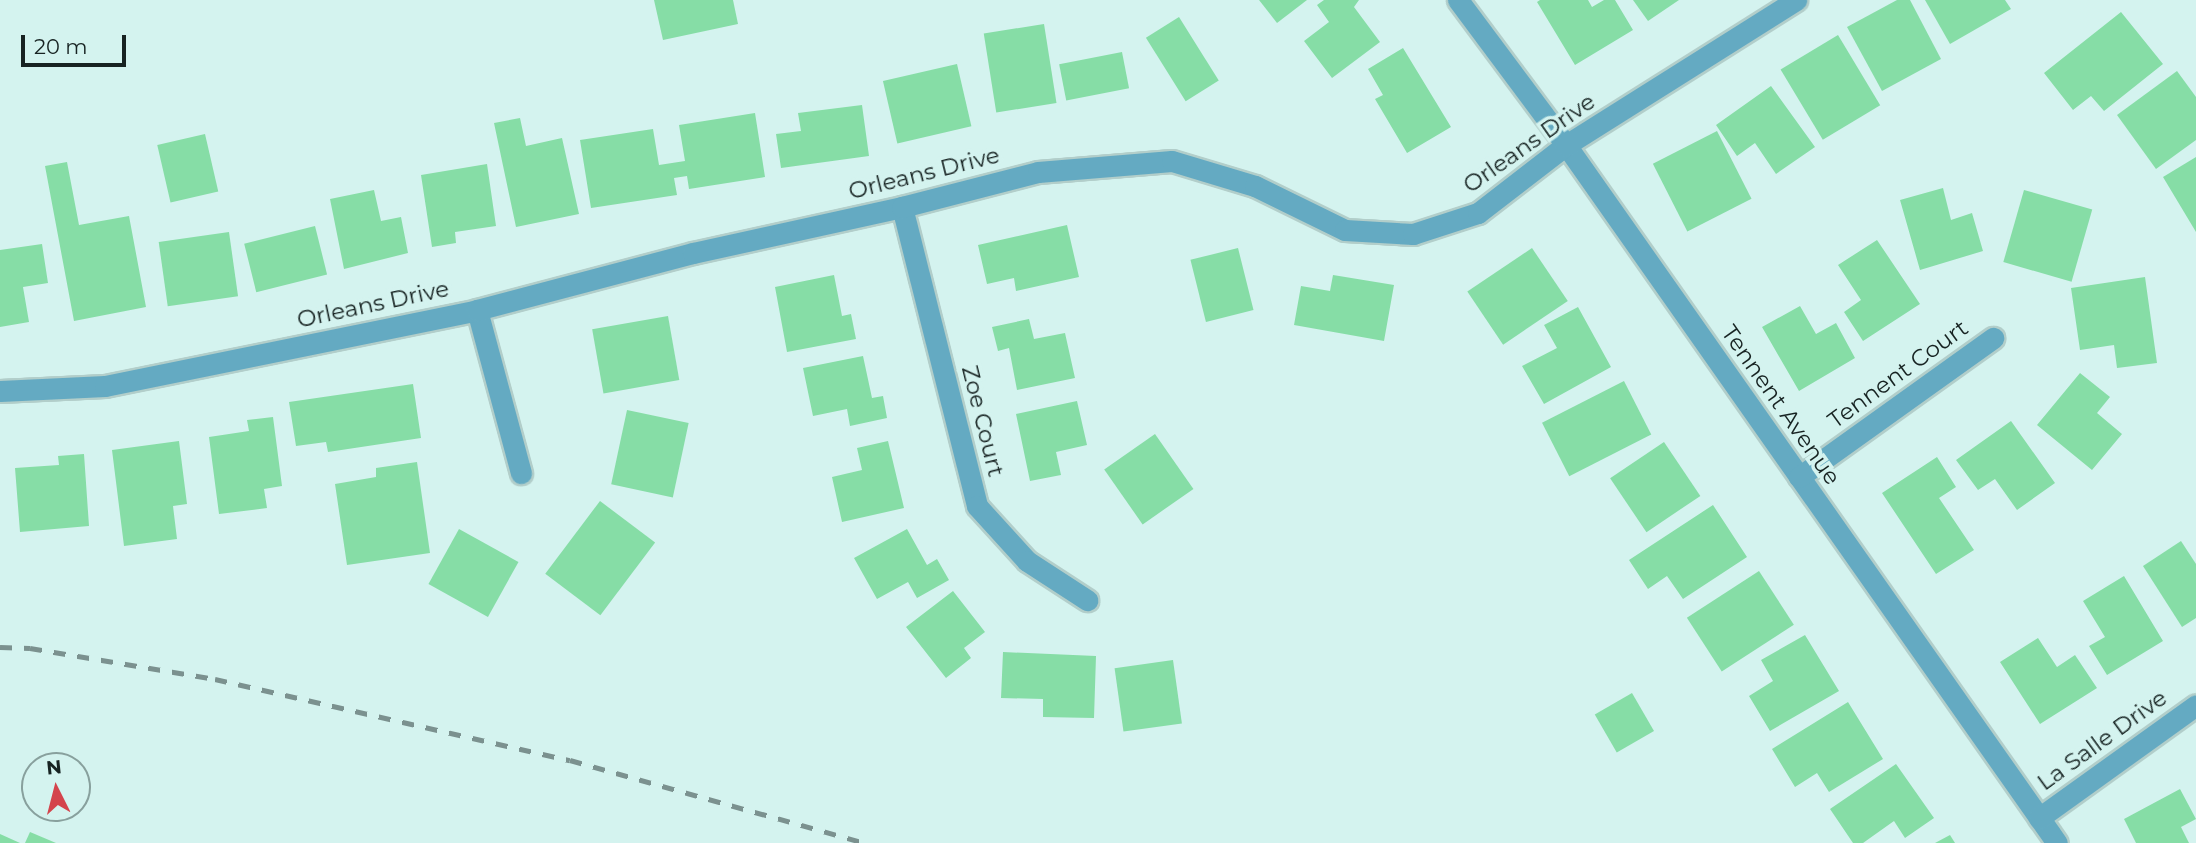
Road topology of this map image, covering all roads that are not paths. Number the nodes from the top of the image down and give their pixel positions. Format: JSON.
{"nodes":[{"id":1,"x":1458,"y":0,"type":"edge"},
{"id":2,"x":1796,"y":0,"type":"edge"},
{"id":3,"x":1566,"y":145,"type":"junction"},
{"id":4,"x":902,"y":207,"type":"junction"},
{"id":5,"x":477,"y":310,"type":"junction"},
{"id":6,"x":1993,"y":338,"type":"dead end"},
{"id":7,"x":0,"y":391,"type":"edge"},
{"id":8,"x":521,"y":473,"type":"dead end"},
{"id":9,"x":1799,"y":477,"type":"junction"},
{"id":10,"x":1087,"y":600,"type":"dead end"},
{"id":11,"x":2196,"y":705,"type":"edge"},
{"id":12,"x":2039,"y":818,"type":"junction"},
{"id":13,"x":2057,"y":843,"type":"edge"}],
"edges":[{"from":1,"to":3,"type":"street","name":"Tennent Avenue"},
{"from":2,"to":3,"type":"street","name":"Orleans Drive"},
{"from":3,"to":4,"type":"street","name":"Orleans Drive"},
{"from":3,"to":9,"type":"street","name":"Tennent Avenue"},
{"from":4,"to":5,"type":"street","name":"Orleans Drive"},
{"from":4,"to":10,"type":"street","name":"Zoe Court"},
{"from":5,"to":7,"type":"street","name":"Orleans Drive"},
{"from":5,"to":8,"type":"street"},
{"from":6,"to":9,"type":"street","name":"Tennent Court"},
{"from":9,"to":12,"type":"street","name":"Tennent Avenue"},
{"from":11,"to":12,"type":"street","name":"La Salle Drive"},
{"from":12,"to":13,"type":"street","name":"Tennent Avenue"}]}
